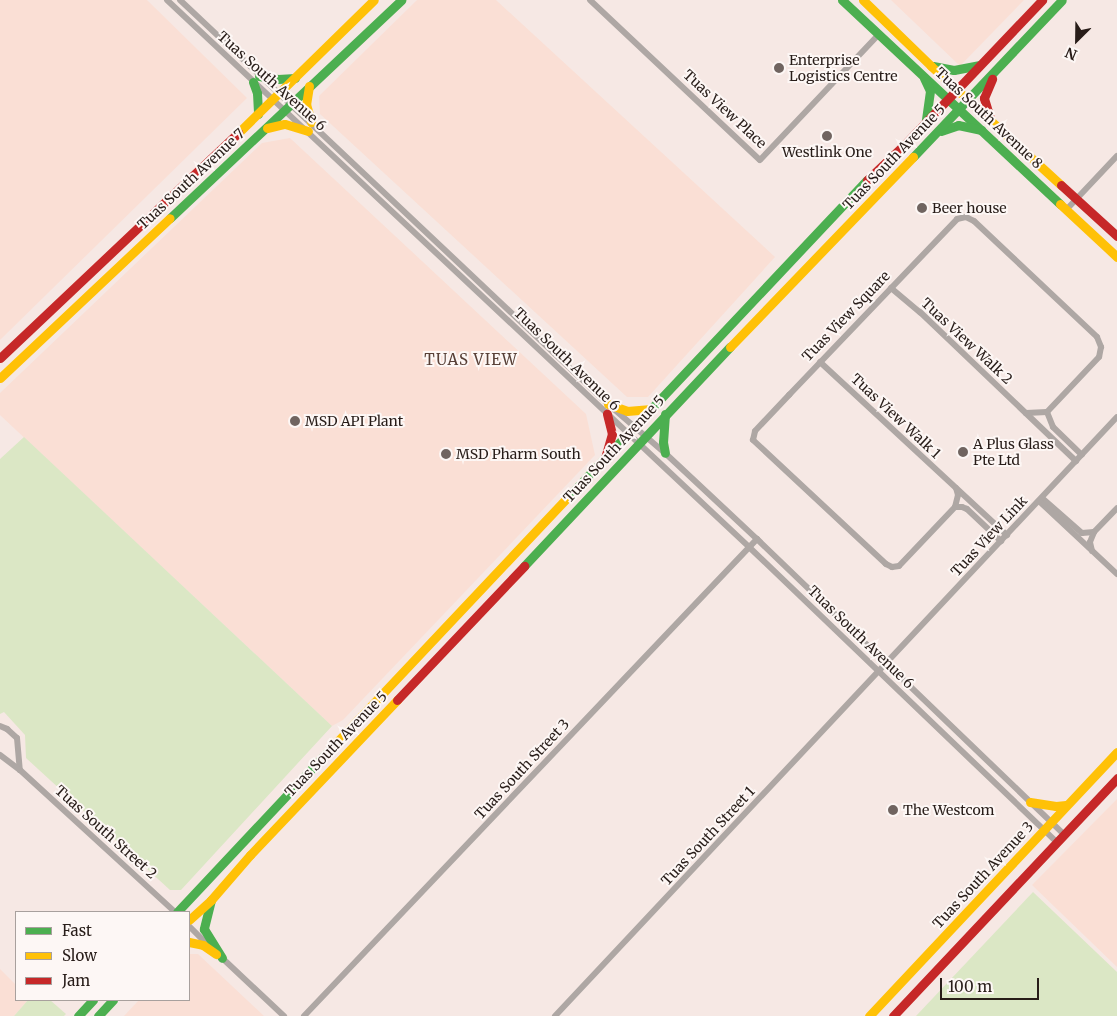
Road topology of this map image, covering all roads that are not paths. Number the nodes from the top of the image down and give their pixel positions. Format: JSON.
{"nodes":[{"id":1,"x":167,"y":0,"type":"edge"},
{"id":2,"x":180,"y":0,"type":"edge"},
{"id":3,"x":374,"y":0,"type":"edge"},
{"id":4,"x":401,"y":0,"type":"edge"},
{"id":5,"x":590,"y":0,"type":"edge"},
{"id":6,"x":842,"y":0,"type":"edge"},
{"id":7,"x":862,"y":0,"type":"edge"},
{"id":8,"x":1042,"y":0,"type":"edge"},
{"id":9,"x":1062,"y":0,"type":"edge"},
{"id":10,"x":879,"y":34,"type":"junction"},
{"id":11,"x":981,"y":64,"type":"junction"},
{"id":12,"x":930,"y":66,"type":"junction"},
{"id":13,"x":997,"y":70,"type":"junction"},
{"id":14,"x":922,"y":74,"type":"junction"},
{"id":15,"x":296,"y":78,"type":"junction"},
{"id":16,"x":256,"y":79,"type":"junction"},
{"id":17,"x":309,"y":86,"type":"junction"},
{"id":18,"x":957,"y":89,"type":"junction"},
{"id":19,"x":276,"y":97,"type":"junction"},
{"id":20,"x":948,"y":98,"type":"junction"},
{"id":21,"x":968,"y":99,"type":"junction"},
{"id":22,"x":287,"y":106,"type":"junction"},
{"id":23,"x":960,"y":108,"type":"junction"},
{"id":24,"x":258,"y":114,"type":"junction"},
{"id":25,"x":991,"y":120,"type":"junction"},
{"id":26,"x":926,"y":121,"type":"junction"},
{"id":27,"x":309,"y":126,"type":"junction"},
{"id":28,"x":264,"y":129,"type":"junction"},
{"id":29,"x":984,"y":131,"type":"junction"},
{"id":30,"x":937,"y":133,"type":"junction"},
{"id":31,"x":1117,"y":156,"type":"edge"},
{"id":32,"x":1076,"y":199,"type":"junction"},
{"id":33,"x":1067,"y":210,"type":"junction"},
{"id":34,"x":1117,"y":236,"type":"edge"},
{"id":35,"x":1117,"y":257,"type":"edge"},
{"id":36,"x":891,"y":288,"type":"junction"},
{"id":37,"x":0,"y":358,"type":"edge"},
{"id":38,"x":820,"y":362,"type":"junction"},
{"id":39,"x":0,"y":378,"type":"edge"},
{"id":40,"x":607,"y":409,"type":"junction"},
{"id":41,"x":651,"y":409,"type":"junction"},
{"id":42,"x":1047,"y":412,"type":"junction"},
{"id":43,"x":1026,"y":413,"type":"junction"},
{"id":44,"x":665,"y":414,"type":"junction"},
{"id":45,"x":1117,"y":417,"type":"edge"},
{"id":46,"x":631,"y":431,"type":"junction"},
{"id":47,"x":642,"y":440,"type":"junction"},
{"id":48,"x":664,"y":453,"type":"junction"},
{"id":49,"x":1082,"y":455,"type":"junction"},
{"id":50,"x":604,"y":460,"type":"junction"},
{"id":51,"x":1076,"y":461,"type":"junction"},
{"id":52,"x":956,"y":488,"type":"junction"},
{"id":53,"x":1040,"y":499,"type":"junction"},
{"id":54,"x":955,"y":507,"type":"junction"},
{"id":55,"x":1117,"y":508,"type":"edge"},
{"id":56,"x":1094,"y":532,"type":"junction"},
{"id":57,"x":1007,"y":535,"type":"junction"},
{"id":58,"x":757,"y":539,"type":"junction"},
{"id":59,"x":1001,"y":542,"type":"junction"},
{"id":60,"x":749,"y":547,"type":"junction"},
{"id":61,"x":1093,"y":552,"type":"junction"},
{"id":62,"x":1117,"y":574,"type":"edge"},
{"id":63,"x":886,"y":665,"type":"junction"},
{"id":64,"x":879,"y":672,"type":"junction"},
{"id":65,"x":0,"y":726,"type":"edge"},
{"id":66,"x":1117,"y":752,"type":"edge"},
{"id":67,"x":0,"y":755,"type":"edge"},
{"id":68,"x":20,"y":770,"type":"junction"},
{"id":69,"x":1117,"y":778,"type":"edge"},
{"id":70,"x":1030,"y":802,"type":"junction"},
{"id":71,"x":1066,"y":805,"type":"junction"},
{"id":72,"x":1051,"y":822,"type":"junction"},
{"id":73,"x":1043,"y":830,"type":"junction"},
{"id":74,"x":1064,"y":834,"type":"junction"},
{"id":75,"x":1056,"y":842,"type":"junction"},
{"id":76,"x":211,"y":900,"type":"junction"},
{"id":77,"x":175,"y":911,"type":"edge"},
{"id":78,"x":177,"y":911,"type":"edge"},
{"id":79,"x":190,"y":919,"type":"edge"},
{"id":80,"x":190,"y":927,"type":"edge"},
{"id":81,"x":190,"y":942,"type":"edge"},
{"id":82,"x":222,"y":958,"type":"junction"},
{"id":83,"x":92,"y":1001,"type":"edge"},
{"id":84,"x":112,"y":1001,"type":"edge"},
{"id":85,"x":78,"y":1016,"type":"edge"},
{"id":86,"x":98,"y":1016,"type":"edge"},
{"id":87,"x":284,"y":1016,"type":"edge"},
{"id":88,"x":304,"y":1016,"type":"edge"},
{"id":89,"x":555,"y":1016,"type":"edge"},
{"id":90,"x":869,"y":1016,"type":"edge"},
{"id":91,"x":892,"y":1016,"type":"edge"}],
"edges":[{"from":1,"to":16,"type":"street","name":"Tuas South Avenue 6"},
{"from":2,"to":16,"type":"street","name":"Tuas South Avenue 6"},
{"from":3,"to":15,"type":"main road","name":"Tuas South Avenue 7"},
{"from":4,"to":17,"type":"main road","name":"Tuas South Avenue 7"},
{"from":5,"to":10,"type":"street","name":"Tuas View Place"},
{"from":6,"to":10,"type":"main road","name":"Tuas South Avenue 8"},
{"from":7,"to":12,"type":"main road","name":"Tuas South Avenue 8"},
{"from":8,"to":11,"type":"main road","name":"Tuas South Avenue 5"},
{"from":9,"to":13,"type":"main road","name":"Tuas South Avenue 5"},
{"from":10,"to":14,"type":"main road","name":"Tuas South Avenue 8"},
{"from":11,"to":12,"type":"main road"},
{"from":11,"to":18,"type":"main road","name":"Tuas South Avenue 5"},
{"from":12,"to":18,"type":"main road","name":"Tuas South Avenue 8"},
{"from":13,"to":21,"type":"main road","name":"Tuas South Avenue 5"},
{"from":13,"to":25,"type":"main road"},
{"from":14,"to":20,"type":"main road","name":"Tuas South Avenue 8"},
{"from":14,"to":26,"type":"main road"},
{"from":15,"to":16,"type":"main road"},
{"from":15,"to":19,"type":"main road","name":"Tuas South Avenue 7"},
{"from":16,"to":19,"type":"street","name":"Tuas South Avenue 6"},
{"from":16,"to":24,"type":"main road"},
{"from":17,"to":22,"type":"main road","name":"Tuas South Avenue 7"},
{"from":17,"to":27,"type":"main road"},
{"from":18,"to":20,"type":"main road","name":"Tuas South Avenue 5"},
{"from":18,"to":21,"type":"main road","name":"Tuas South Avenue 8"},
{"from":19,"to":22,"type":"street","name":"Tuas South Avenue 6"},
{"from":19,"to":24,"type":"main road","name":"Tuas South Avenue 7"},
{"from":20,"to":23,"type":"main road","name":"Tuas South Avenue 8"},
{"from":20,"to":26,"type":"main road","name":"Tuas South Avenue 5"},
{"from":21,"to":23,"type":"main road","name":"Tuas South Avenue 5"},
{"from":21,"to":25,"type":"main road","name":"Tuas South Avenue 8"},
{"from":22,"to":27,"type":"street","name":"Tuas South Avenue 6"},
{"from":22,"to":28,"type":"main road","name":"Tuas South Avenue 7"},
{"from":23,"to":29,"type":"main road","name":"Tuas South Avenue 8"},
{"from":23,"to":30,"type":"main road","name":"Tuas South Avenue 5"},
{"from":24,"to":37,"type":"main road","name":"Tuas South Avenue 7"},
{"from":25,"to":32,"type":"main road","name":"Tuas South Avenue 8"},
{"from":26,"to":41,"type":"main road","name":"Tuas South Avenue 5"},
{"from":27,"to":28,"type":"main road"},
{"from":27,"to":40,"type":"street","name":"Tuas South Avenue 6"},
{"from":28,"to":39,"type":"main road","name":"Tuas South Avenue 7"},
{"from":29,"to":30,"type":"main road"},
{"from":29,"to":33,"type":"main road","name":"Tuas South Avenue 8"},
{"from":30,"to":44,"type":"main road","name":"Tuas South Avenue 5"},
{"from":31,"to":32,"type":"street"},
{"from":32,"to":33,"type":"street"},
{"from":32,"to":34,"type":"main road","name":"Tuas South Avenue 8"},
{"from":33,"to":35,"type":"main road","name":"Tuas South Avenue 8"},
{"from":36,"to":38,"type":"street","name":"Tuas View Square"},
{"from":36,"to":42,"type":"street","name":"Tuas View Square"},
{"from":36,"to":43,"type":"street","name":"Tuas View Walk 2"},
{"from":38,"to":52,"type":"street","name":"Tuas View Walk 1"},
{"from":38,"to":54,"type":"street","name":"Tuas View Square"},
{"from":40,"to":41,"type":"main road"},
{"from":40,"to":46,"type":"street","name":"Tuas South Avenue 6"},
{"from":40,"to":50,"type":"main road"},
{"from":41,"to":46,"type":"main road","name":"Tuas South Avenue 5"},
{"from":42,"to":43,"type":"street"},
{"from":42,"to":49,"type":"street"},
{"from":43,"to":51,"type":"street","name":"Tuas View Walk 2"},
{"from":44,"to":47,"type":"main road","name":"Tuas South Avenue 5"},
{"from":44,"to":48,"type":"main road"},
{"from":45,"to":49,"type":"street","name":"Tuas View Link"},
{"from":46,"to":47,"type":"street","name":"Tuas South Avenue 6"},
{"from":46,"to":50,"type":"main road","name":"Tuas South Avenue 5"},
{"from":47,"to":48,"type":"street","name":"Tuas South Avenue 6"},
{"from":47,"to":60,"type":"street","name":"Tuas South Avenue 6"},
{"from":47,"to":76,"type":"main road","name":"Tuas South Avenue 5"},
{"from":48,"to":58,"type":"street","name":"Tuas South Avenue 6"},
{"from":49,"to":51,"type":"street","name":"Tuas View Link"},
{"from":50,"to":78,"type":"main road","name":"Tuas South Avenue 5"},
{"from":51,"to":53,"type":"street","name":"Tuas View Link"},
{"from":52,"to":54,"type":"street"},
{"from":52,"to":57,"type":"street","name":"Tuas View Walk 1"},
{"from":53,"to":56,"type":"street"},
{"from":53,"to":57,"type":"street","name":"Tuas View Link"},
{"from":53,"to":61,"type":"street"},
{"from":54,"to":59,"type":"street"},
{"from":55,"to":56,"type":"street"},
{"from":56,"to":61,"type":"street"},
{"from":57,"to":59,"type":"street","name":"Tuas View Link"},
{"from":58,"to":60,"type":"street","name":"Tuas South Street 3"},
{"from":58,"to":63,"type":"street","name":"Tuas South Avenue 6"},
{"from":59,"to":63,"type":"street","name":"Tuas View Link"},
{"from":60,"to":64,"type":"street","name":"Tuas South Avenue 6"},
{"from":60,"to":88,"type":"street","name":"Tuas South Street 3"},
{"from":61,"to":62,"type":"street"},
{"from":63,"to":64,"type":"street","name":"Tuas View Link"},
{"from":63,"to":70,"type":"street","name":"Tuas South Avenue 6"},
{"from":64,"to":73,"type":"street","name":"Tuas South Avenue 6"},
{"from":64,"to":89,"type":"street","name":"Tuas South Street 1"},
{"from":65,"to":68,"type":"street"},
{"from":66,"to":71,"type":"main road","name":"Tuas South Avenue 3"},
{"from":67,"to":68,"type":"street","name":"Tuas South Street 2"},
{"from":68,"to":77,"type":"street","name":"Tuas South Street 2"},
{"from":69,"to":74,"type":"main road"},
{"from":70,"to":71,"type":"main road"},
{"from":70,"to":72,"type":"street","name":"Tuas South Avenue 6"},
{"from":71,"to":72,"type":"main road","name":"Tuas South Avenue 3"},
{"from":72,"to":73,"type":"main road","name":"Tuas South Avenue 3"},
{"from":72,"to":74,"type":"street","name":"Tuas South Avenue 6"},
{"from":73,"to":75,"type":"street","name":"Tuas South Avenue 6"},
{"from":73,"to":90,"type":"main road","name":"Tuas South Avenue 3"},
{"from":74,"to":75,"type":"main road"},
{"from":75,"to":91,"type":"main road"},
{"from":76,"to":79,"type":"main road","name":"Tuas South Avenue 5"},
{"from":76,"to":82,"type":"main road"},
{"from":80,"to":82,"type":"street"},
{"from":81,"to":82,"type":"main road"},
{"from":82,"to":87,"type":"street"},
{"from":83,"to":85,"type":"main road"},
{"from":84,"to":86,"type":"main road"}]}
